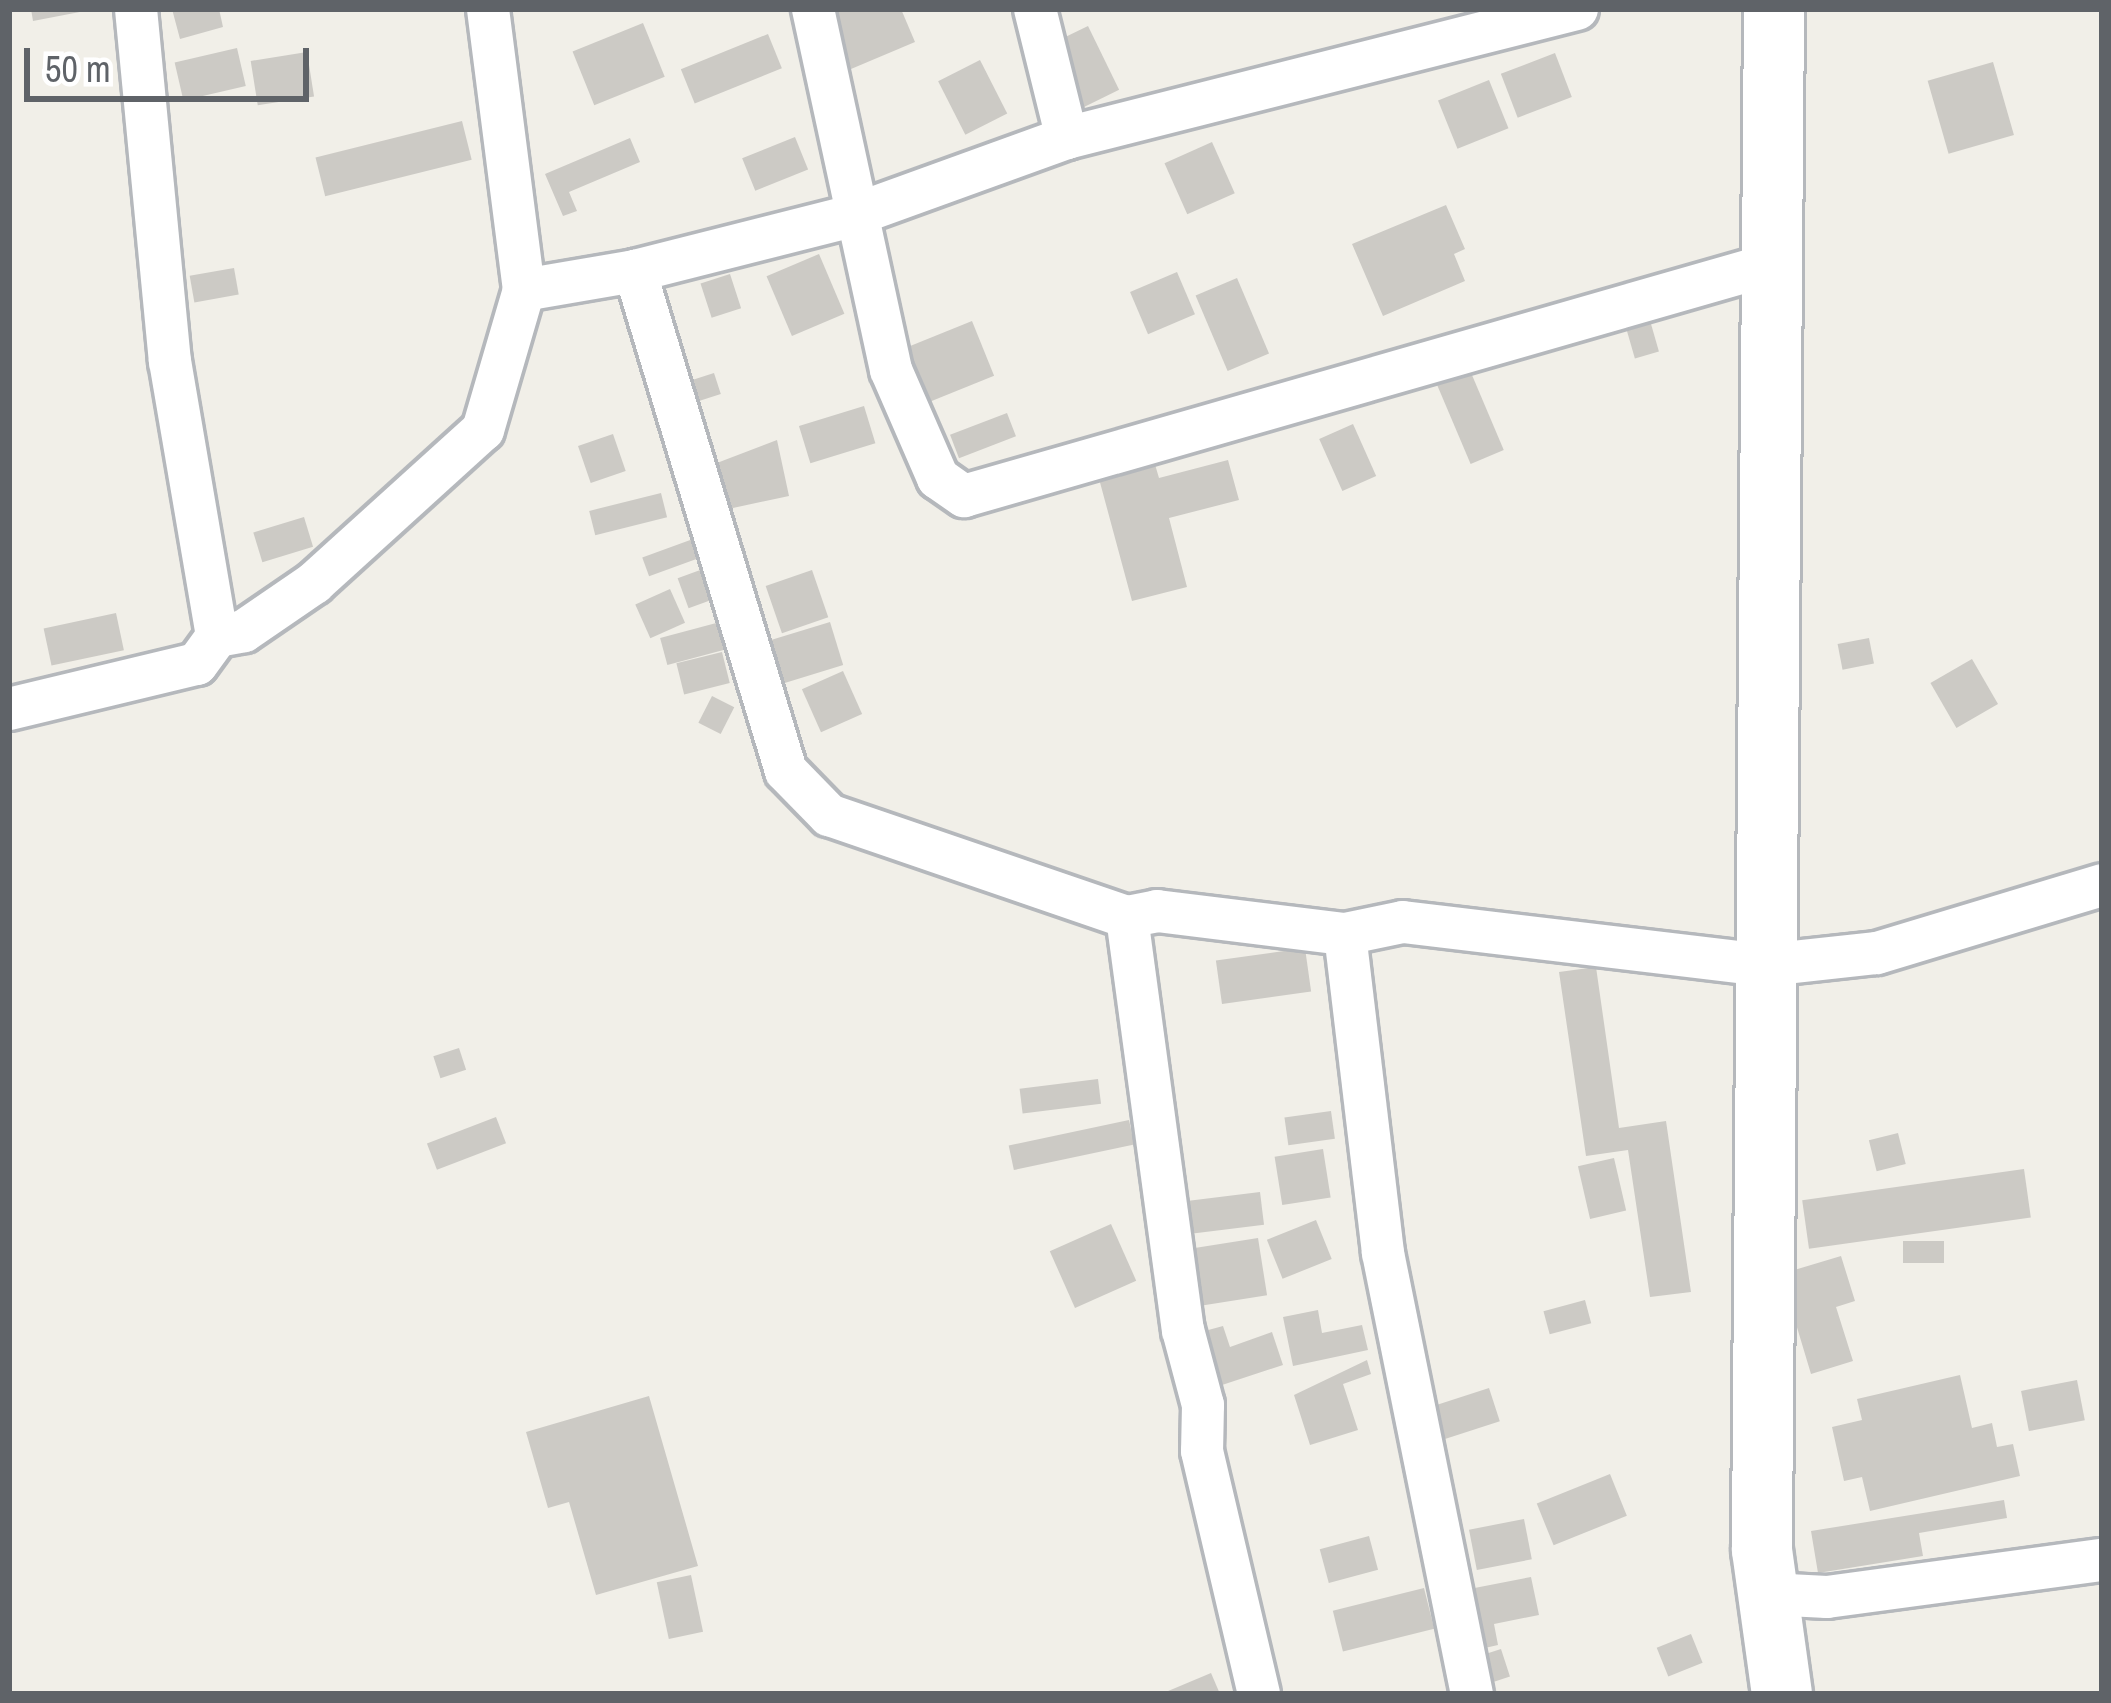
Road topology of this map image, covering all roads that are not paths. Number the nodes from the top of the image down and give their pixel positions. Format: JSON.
{"nodes":[{"id":1,"x":136,"y":9,"type":"edge"},
{"id":2,"x":488,"y":9,"type":"edge"},
{"id":3,"x":813,"y":9,"type":"edge"},
{"id":4,"x":1035,"y":9,"type":"edge"},
{"id":5,"x":1577,"y":9,"type":"edge"},
{"id":6,"x":1774,"y":9,"type":"edge"},
{"id":7,"x":1066,"y":138,"type":"junction"},
{"id":8,"x":852,"y":216,"type":"junction"},
{"id":9,"x":1772,"y":264,"type":"junction"},
{"id":10,"x":635,"y":271,"type":"junction"},
{"id":11,"x":524,"y":290,"type":"junction"},
{"id":12,"x":217,"y":636,"type":"junction"},
{"id":13,"x":9,"y":709,"type":"edge"},
{"id":14,"x":2102,"y":885,"type":"edge"},
{"id":15,"x":1127,"y":917,"type":"junction"},
{"id":16,"x":1345,"y":934,"type":"junction"},
{"id":17,"x":1766,"y":965,"type":"junction"},
{"id":18,"x":2102,"y":1560,"type":"edge"},
{"id":19,"x":1768,"y":1594,"type":"junction"},
{"id":20,"x":1259,"y":1694,"type":"edge"},
{"id":21,"x":1472,"y":1694,"type":"edge"},
{"id":22,"x":1782,"y":1694,"type":"edge"}],
"edges":[{"from":1,"to":12,"type":"street"},
{"from":2,"to":11,"type":"street"},
{"from":3,"to":8,"type":"street"},
{"from":4,"to":7,"type":"street"},
{"from":5,"to":7,"type":"street"},
{"from":6,"to":9,"type":"street"},
{"from":7,"to":8,"type":"street"},
{"from":8,"to":9,"type":"street"},
{"from":8,"to":10,"type":"street"},
{"from":9,"to":17,"type":"street"},
{"from":10,"to":11,"type":"street"},
{"from":10,"to":15,"type":"street"},
{"from":11,"to":12,"type":"street"},
{"from":12,"to":13,"type":"street"},
{"from":14,"to":17,"type":"street"},
{"from":15,"to":16,"type":"street"},
{"from":15,"to":20,"type":"street"},
{"from":16,"to":17,"type":"street"},
{"from":16,"to":21,"type":"street"},
{"from":17,"to":19,"type":"street"},
{"from":18,"to":19,"type":"street"},
{"from":19,"to":22,"type":"street"}]}
